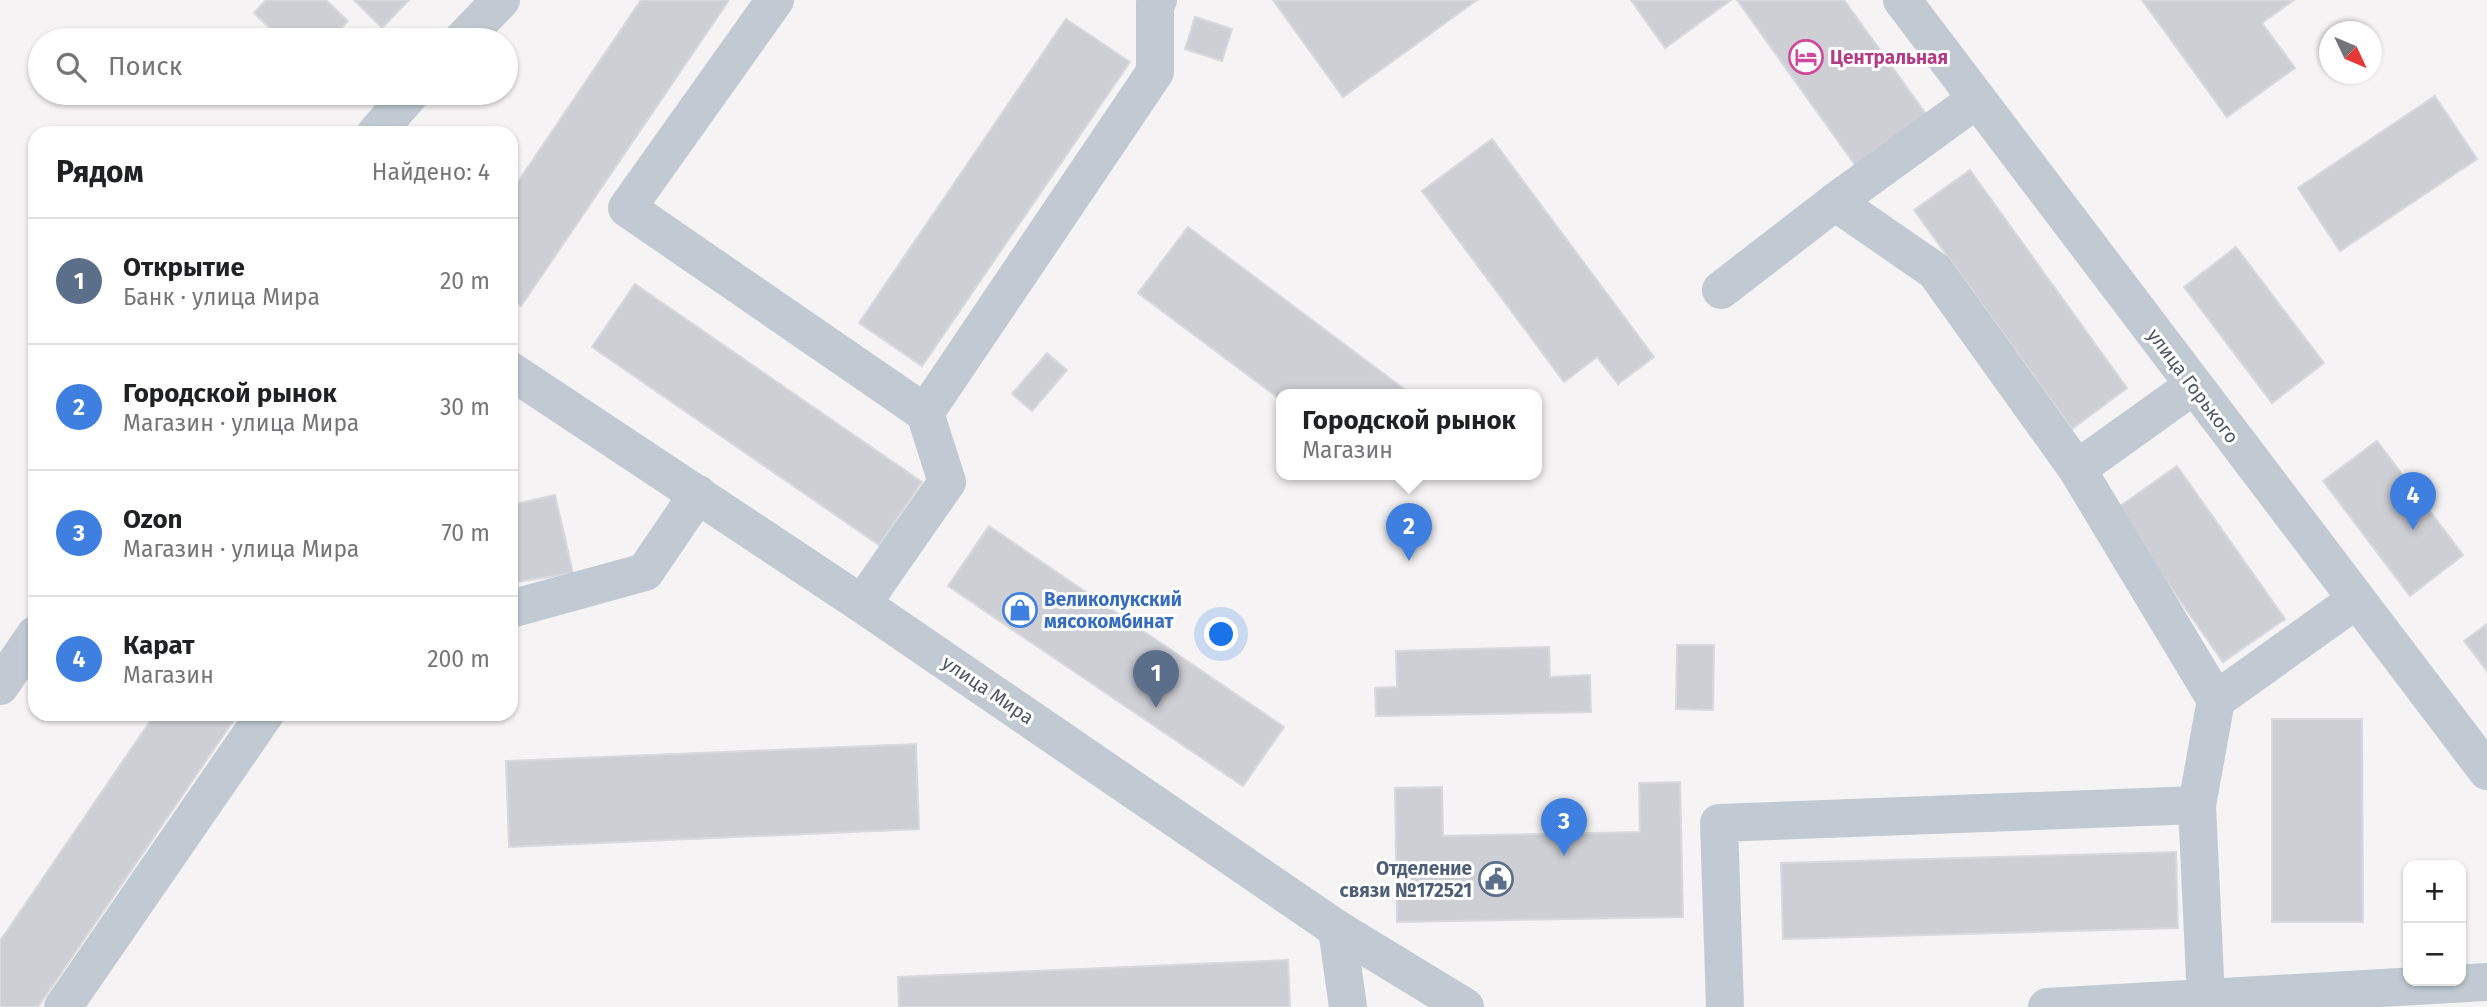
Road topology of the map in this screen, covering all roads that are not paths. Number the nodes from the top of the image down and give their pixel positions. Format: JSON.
{"nodes":[{"id":1,"x":501,"y":0,"type":"edge"},
{"id":2,"x":775,"y":0,"type":"edge"},
{"id":3,"x":1158,"y":0,"type":"edge"},
{"id":4,"x":1902,"y":0,"type":"edge"},
{"id":5,"x":474,"y":28,"type":"edge"},
{"id":6,"x":1977,"y":99,"type":"junction"},
{"id":7,"x":400,"y":105,"type":"edge"},
{"id":8,"x":382,"y":126,"type":"edge"},
{"id":9,"x":1835,"y":202,"type":"junction"},
{"id":10,"x":1721,"y":289,"type":"dead end"},
{"id":11,"x":518,"y":376,"type":"edge"},
{"id":12,"x":2193,"y":386,"type":"junction"},
{"id":13,"x":925,"y":413,"type":"junction"},
{"id":14,"x":2077,"y":470,"type":"junction"},
{"id":15,"x":698,"y":494,"type":"junction"},
{"id":16,"x":2356,"y":600,"type":"junction"},
{"id":17,"x":862,"y":604,"type":"junction"},
{"id":18,"x":518,"y":607,"type":"edge"},
{"id":19,"x":28,"y":645,"type":"edge"},
{"id":20,"x":0,"y":686,"type":"edge"},
{"id":21,"x":2216,"y":700,"type":"junction"},
{"id":22,"x":260,"y":721,"type":"edge"},
{"id":23,"x":2487,"y":771,"type":"edge"},
{"id":24,"x":2197,"y":805,"type":"junction"},
{"id":25,"x":1337,"y":929,"type":"junction"},
{"id":26,"x":2487,"y":982,"type":"edge"},
{"id":27,"x":2206,"y":999,"type":"junction"},
{"id":28,"x":63,"y":1007,"type":"edge"},
{"id":29,"x":1348,"y":1007,"type":"edge"},
{"id":30,"x":1465,"y":1007,"type":"edge"},
{"id":31,"x":1725,"y":1007,"type":"edge"},
{"id":32,"x":2047,"y":1007,"type":"edge"}],
"edges":[{"from":1,"to":5,"type":"street"},
{"from":2,"to":13,"type":"street"},
{"from":3,"to":13,"type":"street"},
{"from":4,"to":6,"type":"street","name":"улица Горького"},
{"from":6,"to":9,"type":"street"},
{"from":6,"to":12,"type":"street","name":"улица Горького"},
{"from":7,"to":8,"type":"street"},
{"from":9,"to":10,"type":"street"},
{"from":9,"to":14,"type":"street"},
{"from":11,"to":15,"type":"street","name":"улица Мира"},
{"from":12,"to":14,"type":"street"},
{"from":12,"to":16,"type":"street","name":"улица Горького"},
{"from":13,"to":17,"type":"street"},
{"from":14,"to":21,"type":"street"},
{"from":15,"to":17,"type":"street","name":"улица Мира"},
{"from":15,"to":18,"type":"street"},
{"from":16,"to":21,"type":"street"},
{"from":16,"to":23,"type":"street","name":"улица Горького"},
{"from":17,"to":25,"type":"street","name":"улица Мира"},
{"from":19,"to":20,"type":"street"},
{"from":21,"to":24,"type":"street"},
{"from":22,"to":28,"type":"street"},
{"from":24,"to":27,"type":"street"},
{"from":24,"to":31,"type":"street"},
{"from":25,"to":29,"type":"street"},
{"from":25,"to":30,"type":"street","name":"улица Мира"},
{"from":26,"to":27,"type":"street"},
{"from":27,"to":32,"type":"street"}]}
